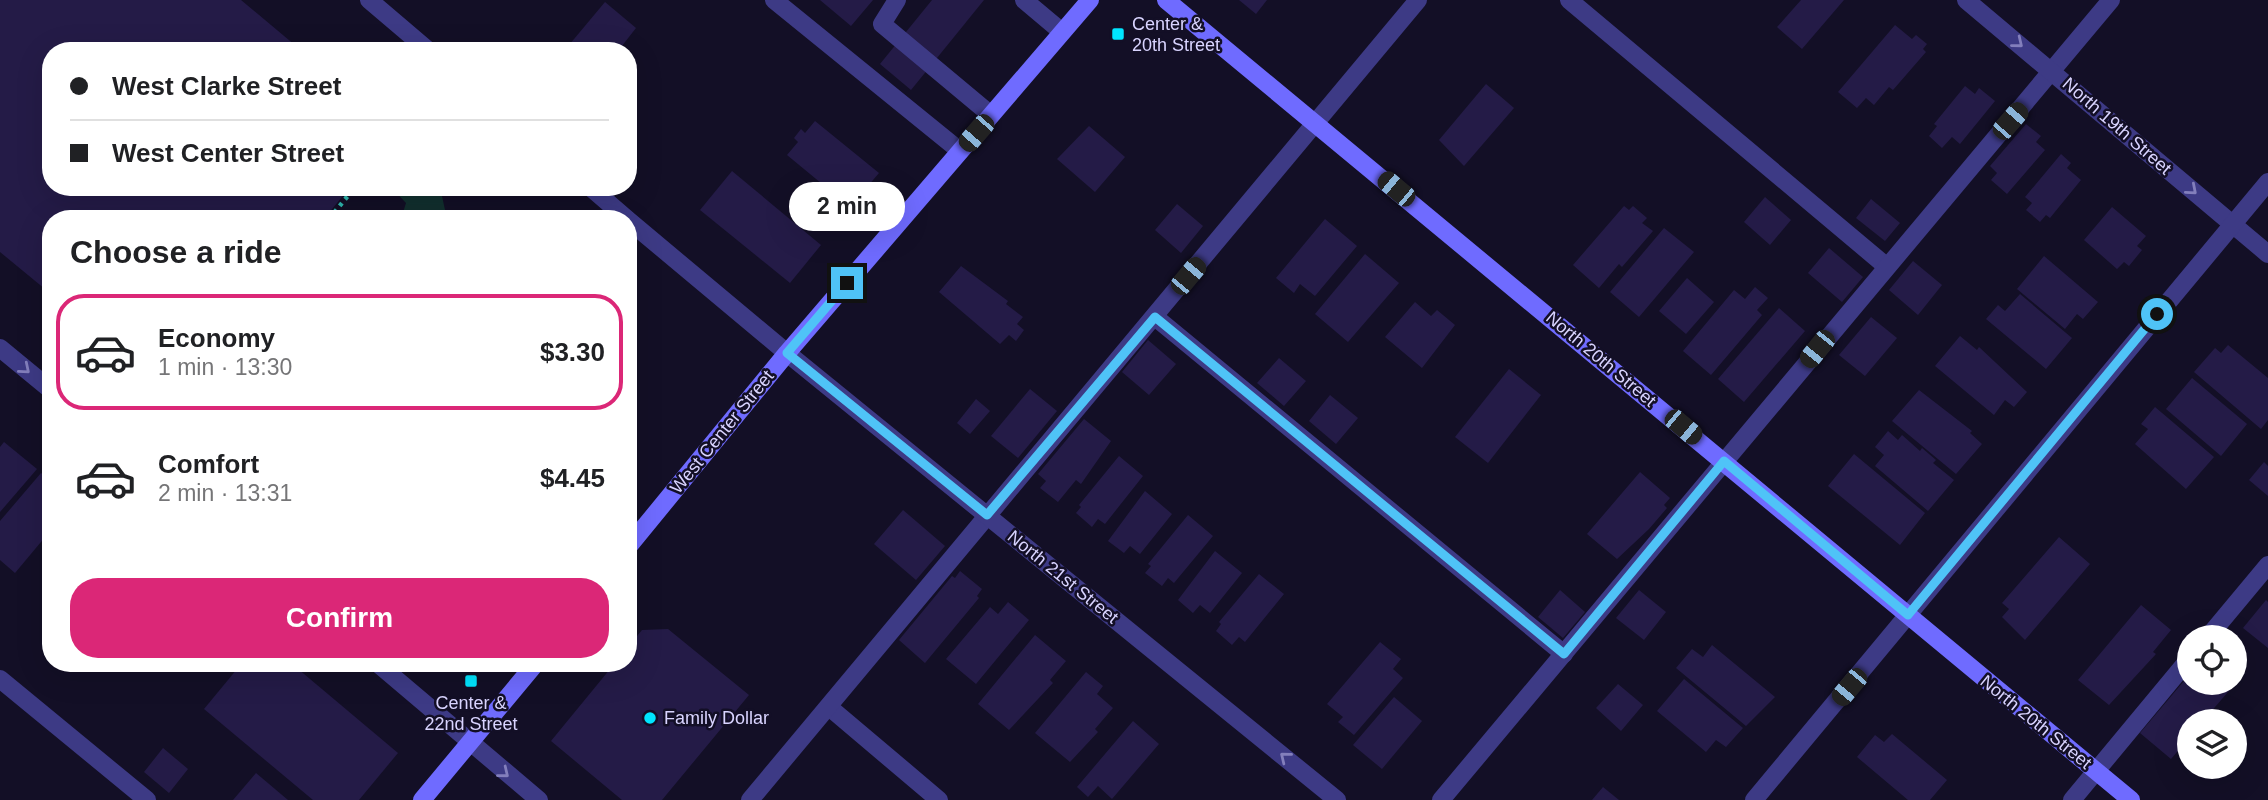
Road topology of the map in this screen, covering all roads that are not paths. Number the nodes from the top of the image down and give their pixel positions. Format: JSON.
{"nodes":[{"id":1,"x":369,"y":0,"type":"edge"},
{"id":2,"x":775,"y":0,"type":"edge"},
{"id":3,"x":897,"y":0,"type":"edge"},
{"id":4,"x":1024,"y":0,"type":"edge"},
{"id":5,"x":1090,"y":0,"type":"edge"},
{"id":6,"x":1166,"y":0,"type":"edge"},
{"id":7,"x":1418,"y":0,"type":"edge"},
{"id":8,"x":1569,"y":0,"type":"edge"},
{"id":9,"x":1966,"y":0,"type":"edge"},
{"id":10,"x":2111,"y":0,"type":"edge"},
{"id":11,"x":1062,"y":33,"type":"junction"},
{"id":12,"x":418,"y":42,"type":"edge"},
{"id":13,"x":2053,"y":71,"type":"junction"},
{"id":14,"x":991,"y":115,"type":"junction"},
{"id":15,"x":1314,"y":121,"type":"junction"},
{"id":16,"x":960,"y":151,"type":"junction"},
{"id":17,"x":2268,"y":182,"type":"edge"},
{"id":18,"x":601,"y":196,"type":"edge"},
{"id":19,"x":617,"y":210,"type":"edge"},
{"id":20,"x":2232,"y":224,"type":"junction"},
{"id":21,"x":637,"y":227,"type":"edge"},
{"id":22,"x":2268,"y":254,"type":"edge"},
{"id":23,"x":1886,"y":266,"type":"junction"},
{"id":24,"x":1155,"y":317,"type":"junction"},
{"id":25,"x":0,"y":348,"type":"edge"},
{"id":26,"x":787,"y":353,"type":"junction"},
{"id":27,"x":42,"y":383,"type":"edge"},
{"id":28,"x":1724,"y":461,"type":"junction"},
{"id":29,"x":987,"y":515,"type":"junction"},
{"id":30,"x":637,"y":536,"type":"edge"},
{"id":31,"x":2266,"y":572,"type":"edge"},
{"id":32,"x":1908,"y":615,"type":"junction"},
{"id":33,"x":2219,"y":625,"type":"edge"},
{"id":34,"x":1564,"y":654,"type":"junction"},
{"id":35,"x":387,"y":672,"type":"edge"},
{"id":36,"x":529,"y":672,"type":"edge"},
{"id":37,"x":2177,"y":673,"type":"edge"},
{"id":38,"x":0,"y":679,"type":"edge"},
{"id":39,"x":829,"y":707,"type":"junction"},
{"id":40,"x":470,"y":744,"type":"junction"},
{"id":41,"x":2096,"y":771,"type":"junction"},
{"id":42,"x":147,"y":800,"type":"edge"},
{"id":43,"x":422,"y":800,"type":"edge"},
{"id":44,"x":539,"y":800,"type":"edge"},
{"id":45,"x":750,"y":800,"type":"edge"},
{"id":46,"x":939,"y":800,"type":"edge"},
{"id":47,"x":1338,"y":800,"type":"edge"},
{"id":48,"x":1441,"y":800,"type":"edge"},
{"id":49,"x":1754,"y":800,"type":"edge"},
{"id":50,"x":2072,"y":800,"type":"edge"},
{"id":51,"x":2131,"y":800,"type":"edge"}],
"edges":[{"from":1,"to":12,"type":"street"},
{"from":2,"to":16,"type":"street"},
{"from":3,"to":14,"type":"street"},
{"from":4,"to":11,"type":"street"},
{"from":5,"to":11,"type":"main road","name":"West Center Street"},
{"from":6,"to":15,"type":"main road","name":"North 20th Street"},
{"from":7,"to":15,"type":"street"},
{"from":8,"to":23,"type":"street"},
{"from":9,"to":13,"type":"street","name":"North 19th Street","one_way":true},
{"from":10,"to":13,"type":"street"},
{"from":11,"to":14,"type":"main road","name":"West Center Street"},
{"from":13,"to":20,"type":"street","name":"North 19th Street","one_way":true},
{"from":13,"to":23,"type":"street"},
{"from":14,"to":16,"type":"main road","name":"West Center Street"},
{"from":15,"to":24,"type":"street"},
{"from":15,"to":28,"type":"main road","name":"North 20th Street"},
{"from":16,"to":26,"type":"main road","name":"West Center Street"},
{"from":17,"to":20,"type":"street"},
{"from":18,"to":19,"type":"street","name":"North 21st Street"},
{"from":20,"to":22,"type":"street","name":"North 19th Street"},
{"from":20,"to":32,"type":"street"},
{"from":21,"to":26,"type":"street","name":"North 21st Street"},
{"from":23,"to":28,"type":"street"},
{"from":24,"to":29,"type":"street"},
{"from":24,"to":34,"type":"street"},
{"from":25,"to":27,"type":"street","one_way":true},
{"from":26,"to":29,"type":"street","name":"North 21st Street"},
{"from":26,"to":30,"type":"main road","name":"West Center Street"},
{"from":28,"to":32,"type":"main road","name":"North 20th Street"},
{"from":28,"to":34,"type":"street"},
{"from":29,"to":39,"type":"street"},
{"from":47,"to":29,"type":"street","name":"North 21st Street","one_way":true},
{"from":31,"to":33,"type":"street"},
{"from":32,"to":41,"type":"main road","name":"North 20th Street"},
{"from":32,"to":49,"type":"street"},
{"from":34,"to":48,"type":"street"},
{"from":35,"to":40,"type":"street"},
{"from":36,"to":40,"type":"main road"},
{"from":37,"to":41,"type":"street"},
{"from":38,"to":42,"type":"street"},
{"from":39,"to":45,"type":"street"},
{"from":39,"to":46,"type":"street"},
{"from":40,"to":43,"type":"main road"},
{"from":40,"to":44,"type":"street","one_way":true},
{"from":41,"to":50,"type":"street"},
{"from":41,"to":51,"type":"main road","name":"North 20th Street"}]}
